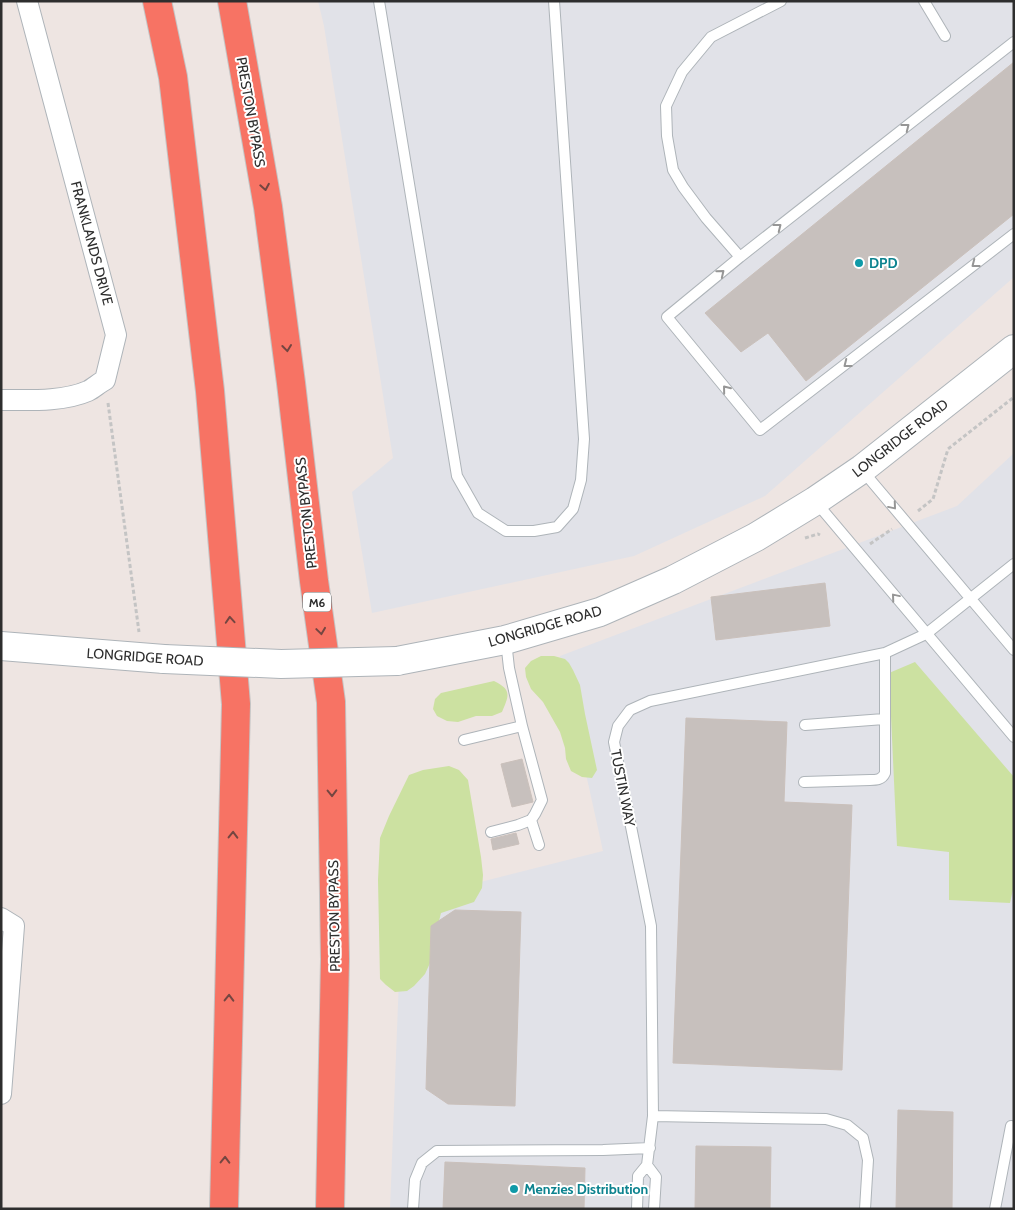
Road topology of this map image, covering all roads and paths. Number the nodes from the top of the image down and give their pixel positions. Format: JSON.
{"nodes":[{"id":1,"x":27,"y":1,"type":"edge"},
{"id":2,"x":157,"y":1,"type":"edge"},
{"id":3,"x":232,"y":1,"type":"edge"},
{"id":4,"x":379,"y":1,"type":"edge"},
{"id":5,"x":554,"y":1,"type":"edge"},
{"id":6,"x":781,"y":1,"type":"edge"},
{"id":7,"x":924,"y":1,"type":"edge"},
{"id":8,"x":945,"y":36,"type":"dead end"},
{"id":9,"x":1014,"y":42,"type":"edge"},
{"id":10,"x":1014,"y":234,"type":"edge"},
{"id":11,"x":740,"y":258,"type":"junction"},
{"id":12,"x":1014,"y":349,"type":"edge"},
{"id":13,"x":105,"y":380,"type":"junction"},
{"id":14,"x":1,"y":400,"type":"edge"},
{"id":15,"x":862,"y":469,"type":"junction"},
{"id":16,"x":815,"y":501,"type":"junction"},
{"id":17,"x":1014,"y":564,"type":"edge"},
{"id":18,"x":970,"y":598,"type":"junction"},
{"id":19,"x":926,"y":634,"type":"junction"},
{"id":20,"x":505,"y":640,"type":"junction"},
{"id":21,"x":1,"y":646,"type":"edge"},
{"id":22,"x":1014,"y":650,"type":"edge"},
{"id":23,"x":885,"y":652,"type":"junction"},
{"id":24,"x":153,"y":658,"type":"junction"},
{"id":25,"x":884,"y":719,"type":"junction"},
{"id":26,"x":805,"y":725,"type":"dead end"},
{"id":27,"x":522,"y":726,"type":"junction"},
{"id":28,"x":1014,"y":738,"type":"edge"},
{"id":29,"x":464,"y":740,"type":"dead end"},
{"id":30,"x":804,"y":782,"type":"dead end"},
{"id":31,"x":531,"y":820,"type":"junction"},
{"id":32,"x":491,"y":832,"type":"dead end"},
{"id":33,"x":539,"y":845,"type":"dead end"},
{"id":34,"x":1,"y":918,"type":"edge"},
{"id":35,"x":1,"y":1094,"type":"edge"},
{"id":36,"x":653,"y":1116,"type":"junction"},
{"id":37,"x":1011,"y":1126,"type":"dead end"},
{"id":38,"x":650,"y":1148,"type":"junction"},
{"id":39,"x":647,"y":1165,"type":"junction"},
{"id":40,"x":224,"y":1209,"type":"edge"},
{"id":41,"x":330,"y":1209,"type":"edge"},
{"id":42,"x":414,"y":1209,"type":"edge"},
{"id":43,"x":637,"y":1209,"type":"edge"},
{"id":44,"x":654,"y":1209,"type":"edge"},
{"id":45,"x":865,"y":1209,"type":"edge"},
{"id":46,"x":995,"y":1209,"type":"edge"}],
"edges":[{"from":1,"to":13,"type":"street","name":"FRANKLANDS DRIVE"},
{"from":40,"to":2,"type":"highway","one_way":true},
{"from":3,"to":41,"type":"highway","name":"PRESTON BYPASS","number":"M6","one_way":true},
{"from":4,"to":5,"type":"lane"},
{"from":6,"to":11,"type":"lane"},
{"from":7,"to":8,"type":"lane"},
{"from":11,"to":9,"type":"lane","one_way":true},
{"from":10,"to":11,"type":"lane","one_way":true},
{"from":12,"to":15,"type":"main road","name":"LONGRIDGE ROAD"},
{"from":13,"to":14,"type":"street"},
{"from":13,"to":24,"type":"path"},
{"from":15,"to":16,"type":"main road","name":"LONGRIDGE ROAD"},
{"from":15,"to":18,"type":"lane","one_way":true},
{"from":19,"to":16,"type":"lane","one_way":true},
{"from":16,"to":20,"type":"main road","name":"LONGRIDGE ROAD"},
{"from":17,"to":18,"type":"lane","name":"TUSTIN WAY"},
{"from":18,"to":19,"type":"lane","name":"TUSTIN WAY"},
{"from":18,"to":22,"type":"lane"},
{"from":19,"to":23,"type":"lane","name":"TUSTIN WAY"},
{"from":19,"to":28,"type":"lane"},
{"from":20,"to":24,"type":"main road","name":"LONGRIDGE ROAD","bridge":true},
{"from":20,"to":27,"type":"lane"},
{"from":21,"to":24,"type":"main road","name":"LONGRIDGE ROAD"},
{"from":23,"to":25,"type":"lane"},
{"from":23,"to":36,"type":"lane","name":"TUSTIN WAY"},
{"from":25,"to":26,"type":"lane"},
{"from":25,"to":30,"type":"lane"},
{"from":27,"to":29,"type":"lane"},
{"from":27,"to":31,"type":"lane"},
{"from":31,"to":32,"type":"lane"},
{"from":31,"to":33,"type":"lane"},
{"from":34,"to":35,"type":"street"},
{"from":36,"to":38,"type":"lane","name":"TUSTIN WAY"},
{"from":36,"to":45,"type":"lane"},
{"from":37,"to":46,"type":"lane"},
{"from":38,"to":39,"type":"lane","name":"TUSTIN WAY"},
{"from":38,"to":42,"type":"lane"},
{"from":39,"to":43,"type":"lane","name":"TUSTIN WAY"},
{"from":39,"to":44,"type":"lane"}]}
